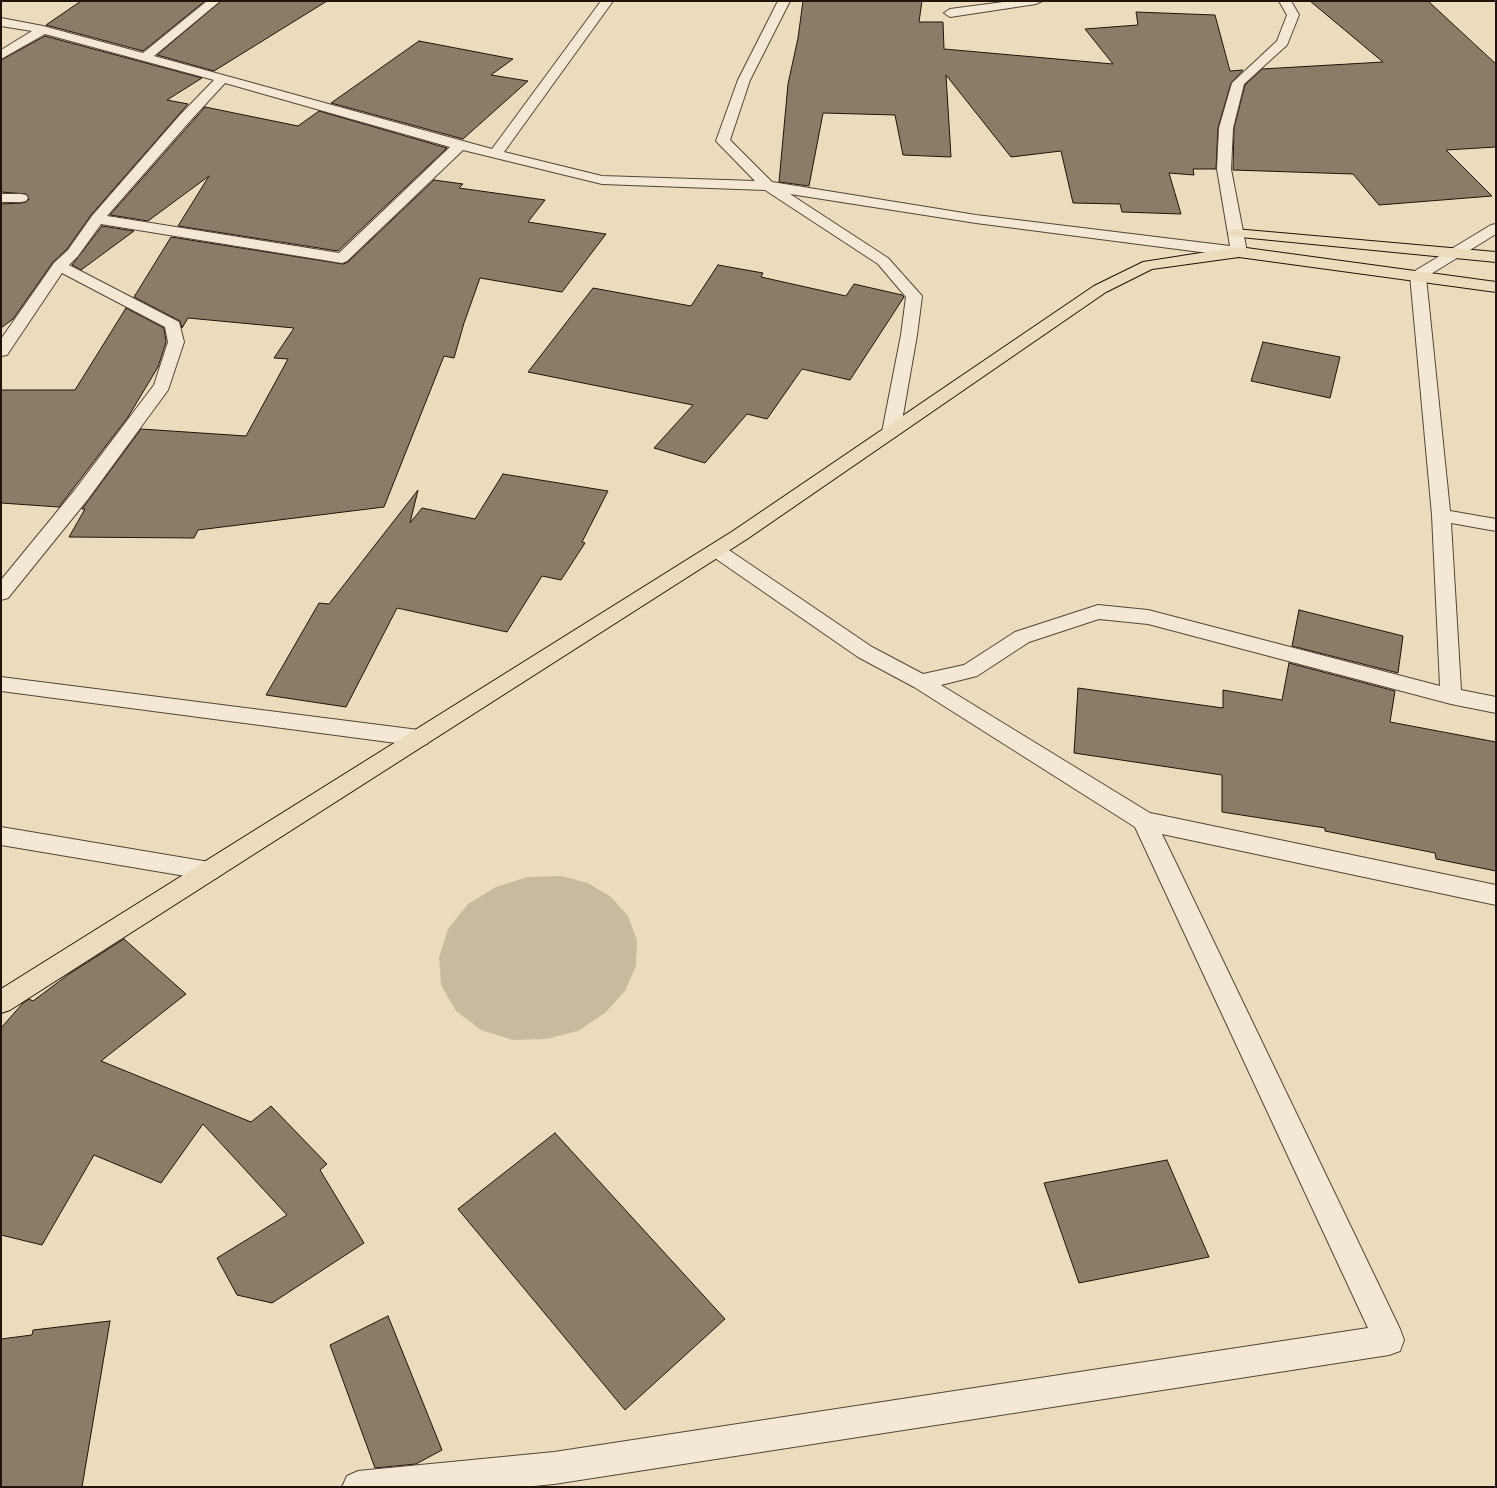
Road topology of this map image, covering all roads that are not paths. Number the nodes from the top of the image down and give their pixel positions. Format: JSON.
{"nodes":[{"id":1,"x":214,"y":1,"type":"edge"},
{"id":2,"x":607,"y":1,"type":"edge"},
{"id":3,"x":784,"y":1,"type":"edge"},
{"id":4,"x":1036,"y":1,"type":"edge"},
{"id":5,"x":1285,"y":1,"type":"edge"},
{"id":6,"x":950,"y":13,"type":"dead end"},
{"id":7,"x":1,"y":22,"type":"edge"},
{"id":8,"x":43,"y":30,"type":"junction"},
{"id":9,"x":1,"y":55,"type":"edge"},
{"id":10,"x":145,"y":57,"type":"junction"},
{"id":11,"x":222,"y":79,"type":"junction"},
{"id":12,"x":460,"y":145,"type":"junction"},
{"id":13,"x":494,"y":154,"type":"junction"},
{"id":14,"x":768,"y":186,"type":"junction"},
{"id":15,"x":1,"y":198,"type":"edge"},
{"id":16,"x":21,"y":198,"type":"dead end"},
{"id":17,"x":97,"y":219,"type":"junction"},
{"id":18,"x":1496,"y":228,"type":"edge"},
{"id":19,"x":1237,"y":242,"type":"junction"},
{"id":20,"x":1454,"y":253,"type":"junction"},
{"id":21,"x":1496,"y":257,"type":"edge"},
{"id":22,"x":59,"y":266,"type":"junction"},
{"id":23,"x":1418,"y":275,"type":"junction"},
{"id":24,"x":1496,"y":287,"type":"edge"},
{"id":25,"x":1,"y":351,"type":"edge"},
{"id":26,"x":891,"y":432,"type":"junction"},
{"id":27,"x":1441,"y":515,"type":"junction"},
{"id":28,"x":1496,"y":525,"type":"edge"},
{"id":29,"x":716,"y":550,"type":"junction"},
{"id":30,"x":1,"y":593,"type":"edge"},
{"id":31,"x":921,"y":682,"type":"junction"},
{"id":32,"x":1,"y":684,"type":"edge"},
{"id":33,"x":1451,"y":696,"type":"junction"},
{"id":34,"x":1496,"y":705,"type":"edge"},
{"id":35,"x":419,"y":738,"type":"junction"},
{"id":36,"x":1144,"y":821,"type":"junction"},
{"id":37,"x":1,"y":836,"type":"edge"},
{"id":38,"x":209,"y":871,"type":"junction"},
{"id":39,"x":1496,"y":896,"type":"edge"},
{"id":40,"x":1,"y":1002,"type":"edge"},
{"id":41,"x":358,"y":1487,"type":"edge"}],
"edges":[{"from":1,"to":10,"type":"street"},
{"from":2,"to":13,"type":"street"},
{"from":3,"to":14,"type":"street"},
{"from":4,"to":6,"type":"street"},
{"from":5,"to":19,"type":"street"},
{"from":7,"to":8,"type":"street"},
{"from":8,"to":9,"type":"street"},
{"from":8,"to":10,"type":"street"},
{"from":10,"to":11,"type":"street"},
{"from":11,"to":12,"type":"street"},
{"from":11,"to":17,"type":"street"},
{"from":12,"to":13,"type":"street"},
{"from":12,"to":17,"type":"street"},
{"from":13,"to":14,"type":"street"},
{"from":14,"to":19,"type":"street"},
{"from":14,"to":26,"type":"street"},
{"from":15,"to":16,"type":"street"},
{"from":17,"to":22,"type":"street"},
{"from":18,"to":20,"type":"street"},
{"from":19,"to":20,"type":"main road"},
{"from":19,"to":23,"type":"main road"},
{"from":19,"to":26,"type":"main road"},
{"from":20,"to":21,"type":"main road"},
{"from":20,"to":23,"type":"street"},
{"from":22,"to":25,"type":"street"},
{"from":22,"to":30,"type":"street"},
{"from":23,"to":24,"type":"main road"},
{"from":23,"to":27,"type":"street"},
{"from":26,"to":29,"type":"main road"},
{"from":27,"to":28,"type":"street"},
{"from":27,"to":33,"type":"street"},
{"from":29,"to":31,"type":"street"},
{"from":29,"to":35,"type":"main road"},
{"from":31,"to":33,"type":"street"},
{"from":31,"to":36,"type":"street"},
{"from":32,"to":35,"type":"street"},
{"from":33,"to":34,"type":"street"},
{"from":35,"to":38,"type":"main road"},
{"from":36,"to":39,"type":"street"},
{"from":36,"to":41,"type":"street"},
{"from":37,"to":38,"type":"street"},
{"from":38,"to":40,"type":"main road"}]}
